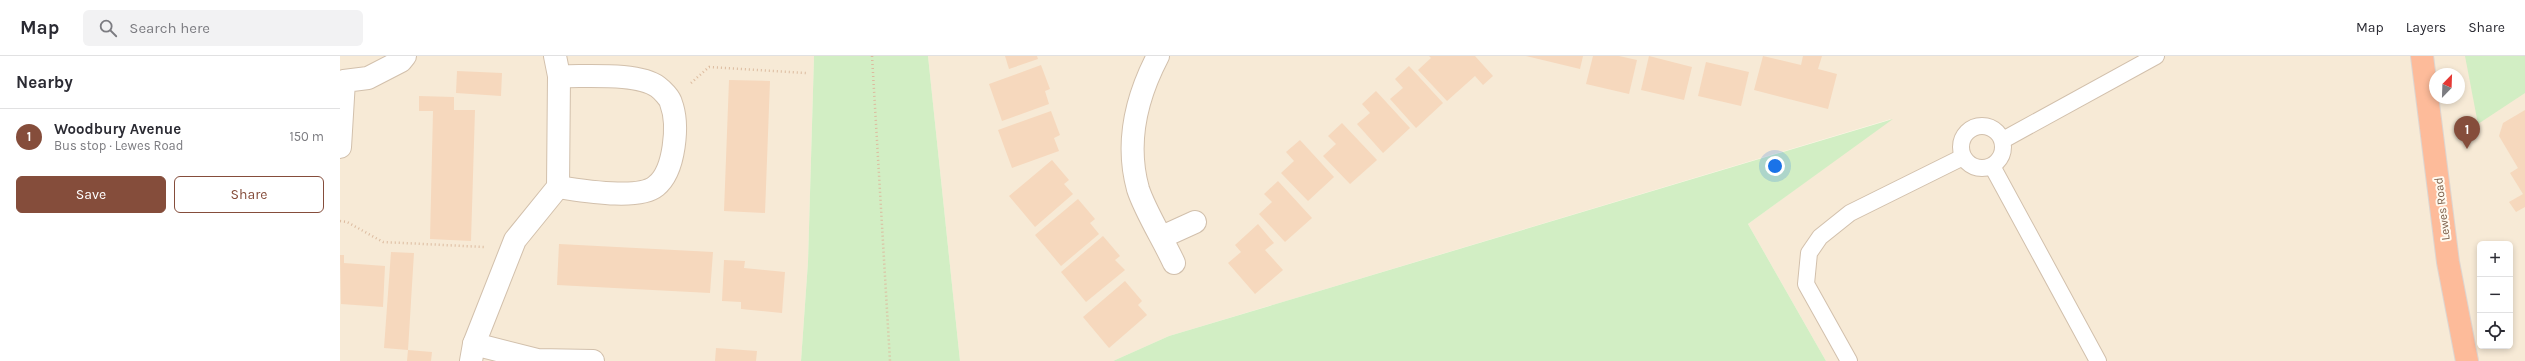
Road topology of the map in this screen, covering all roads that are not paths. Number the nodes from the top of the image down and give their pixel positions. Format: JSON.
{"nodes":[{"id":1,"x":405,"y":56,"type":"edge"},
{"id":2,"x":1158,"y":56,"type":"edge"},
{"id":3,"x":2156,"y":56,"type":"edge"},
{"id":4,"x":2422,"y":56,"type":"edge"},
{"id":5,"x":557,"y":66,"type":"edge"},
{"id":6,"x":2003,"y":140,"type":"junction"},
{"id":7,"x":340,"y":147,"type":"edge"},
{"id":8,"x":1963,"y":157,"type":"junction"},
{"id":9,"x":1992,"y":166,"type":"junction"},
{"id":10,"x":558,"y":187,"type":"junction"},
{"id":11,"x":1195,"y":222,"type":"dead end"},
{"id":12,"x":1162,"y":237,"type":"junction"},
{"id":13,"x":1174,"y":263,"type":"dead end"},
{"id":14,"x":472,"y":352,"type":"edge"},
{"id":15,"x":593,"y":361,"type":"edge"},
{"id":16,"x":1849,"y":361,"type":"edge"},
{"id":17,"x":2098,"y":361,"type":"edge"},
{"id":18,"x":2467,"y":361,"type":"edge"}],
"edges":[{"from":1,"to":7,"type":"street"},
{"from":2,"to":12,"type":"street"},
{"from":3,"to":6,"type":"lane"},
{"from":4,"to":18,"type":"highway","name":"Lewes Road"},
{"from":5,"to":10,"type":"street"},
{"from":5,"to":10,"type":"street"},
{"from":6,"to":8,"type":"lane"},
{"from":6,"to":9,"type":"lane"},
{"from":8,"to":9,"type":"lane"},
{"from":8,"to":16,"type":"lane"},
{"from":9,"to":17,"type":"lane"},
{"from":10,"to":14,"type":"street"},
{"from":11,"to":12,"type":"street"},
{"from":12,"to":13,"type":"street"},
{"from":14,"to":15,"type":"street"}]}
